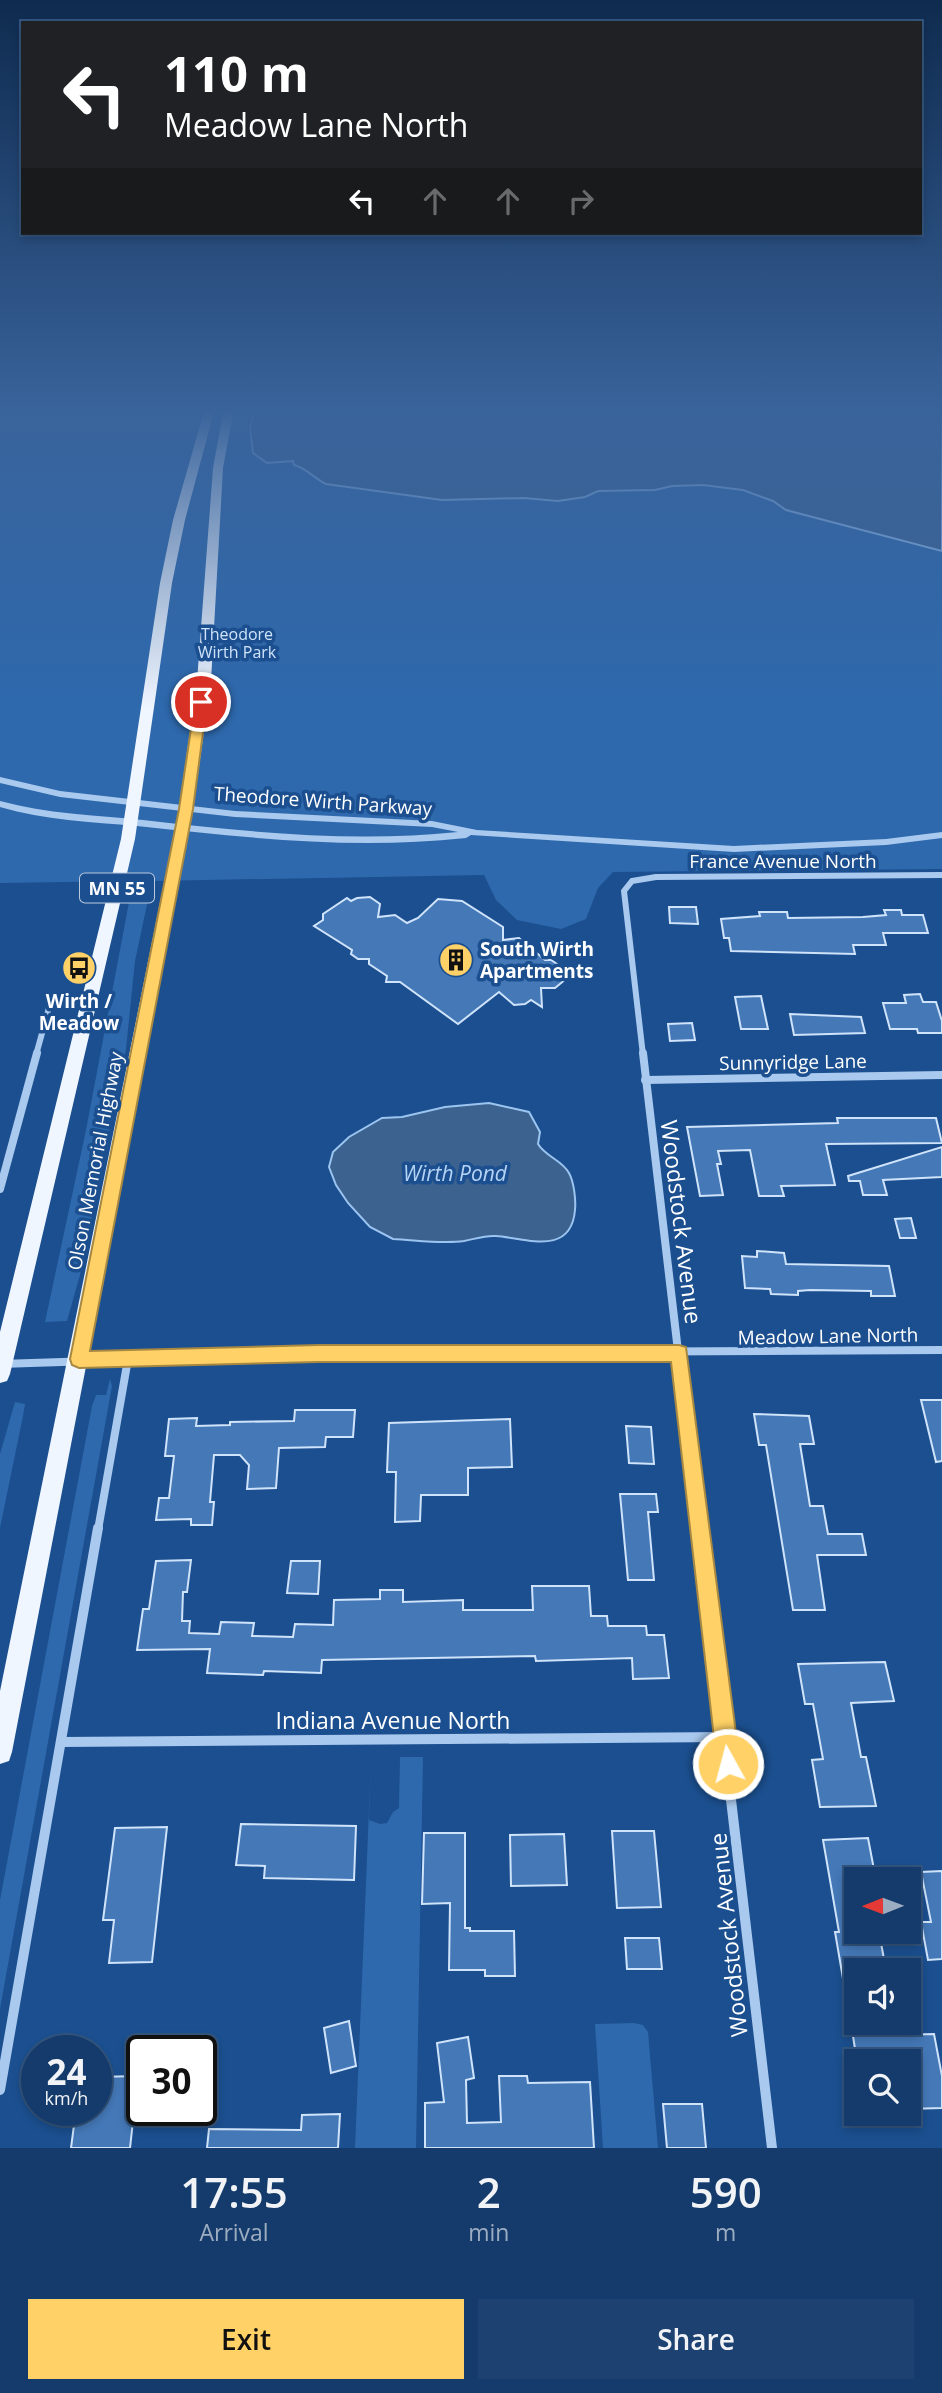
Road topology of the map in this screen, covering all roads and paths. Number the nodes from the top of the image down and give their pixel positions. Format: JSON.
{"nodes":[{"id":1,"x":182,"y":508,"type":"edge"},
{"id":2,"x":215,"y":508,"type":"edge"},
{"id":3,"x":0,"y":779,"type":"edge"},
{"id":4,"x":0,"y":804,"type":"edge"},
{"id":5,"x":135,"y":804,"type":"junction"},
{"id":6,"x":186,"y":809,"type":"junction"},
{"id":7,"x":132,"y":822,"type":"junction"},
{"id":8,"x":182,"y":828,"type":"junction"},
{"id":9,"x":477,"y":834,"type":"junction"},
{"id":10,"x":942,"y":835,"type":"edge"},
{"id":11,"x":942,"y":875,"type":"edge"},
{"id":12,"x":627,"y":886,"type":"joint"},
{"id":13,"x":52,"y":997,"type":"dead end"},
{"id":14,"x":942,"y":1075,"type":"edge"},
{"id":15,"x":645,"y":1080,"type":"junction"},
{"id":16,"x":0,"y":1189,"type":"edge"},
{"id":17,"x":942,"y":1350,"type":"edge"},
{"id":18,"x":679,"y":1353,"type":"junction"},
{"id":19,"x":79,"y":1359,"type":"junction"},
{"id":20,"x":128,"y":1359,"type":"junction"},
{"id":21,"x":1,"y":1367,"type":"edge"},
{"id":22,"x":725,"y":1737,"type":"junction"},
{"id":23,"x":61,"y":1742,"type":"junction"},
{"id":24,"x":0,"y":1752,"type":"edge"},
{"id":25,"x":0,"y":2090,"type":"edge"},
{"id":26,"x":772,"y":2148,"type":"edge"}],
"edges":[{"from":1,"to":5,"type":"main road","name":"Olson Memorial Highway","number":"MN 55"},
{"from":2,"to":6,"type":"main road","name":"Olson Memorial Highway","number":"MN 55"},
{"from":3,"to":5,"type":"street","name":"Theodore Wirth Parkway"},
{"from":4,"to":7,"type":"street","name":"Theodore Wirth Parkway"},
{"from":5,"to":6,"type":"street","name":"Theodore Wirth Parkway"},
{"from":5,"to":7,"type":"main road","name":"Olson Memorial Highway","number":"MN 55"},
{"from":6,"to":8,"type":"main road","name":"Olson Memorial Highway","number":"MN 55"},
{"from":6,"to":9,"type":"street","name":"Theodore Wirth Parkway"},
{"from":7,"to":8,"type":"street","name":"Theodore Wirth Parkway"},
{"from":7,"to":21,"type":"main road","name":"Olson Memorial Highway","number":"MN 55"},
{"from":8,"to":9,"type":"street","name":"Theodore Wirth Parkway"},
{"from":8,"to":19,"type":"main road","name":"Olson Memorial Highway","number":"MN 55"},
{"from":9,"to":10,"type":"street","name":"Theodore Wirth Parkway"},
{"from":11,"to":12,"type":"street","name":"France Avenue North"},
{"from":12,"to":15,"type":"street","name":"Woodstock Avenue"},
{"from":13,"to":16,"type":"street"},
{"from":14,"to":15,"type":"street","name":"Sunnyridge Lane"},
{"from":15,"to":18,"type":"street","name":"Woodstock Avenue"},
{"from":17,"to":18,"type":"street","name":"Meadow Lane North"},
{"from":18,"to":20,"type":"street","name":"Meadow Lane North"},
{"from":18,"to":22,"type":"street","name":"Woodstock Avenue"},
{"from":19,"to":20,"type":"street","name":"Meadow Lane North"},
{"from":19,"to":21,"type":"street","name":"Meadow Lane North"},
{"from":19,"to":24,"type":"main road","name":"Olson Memorial Highway","number":"MN 55"},
{"from":20,"to":23,"type":"street"},
{"from":22,"to":23,"type":"street","name":"Indiana Avenue North"},
{"from":22,"to":26,"type":"street","name":"Woodstock Avenue"},
{"from":23,"to":25,"type":"street"}]}
